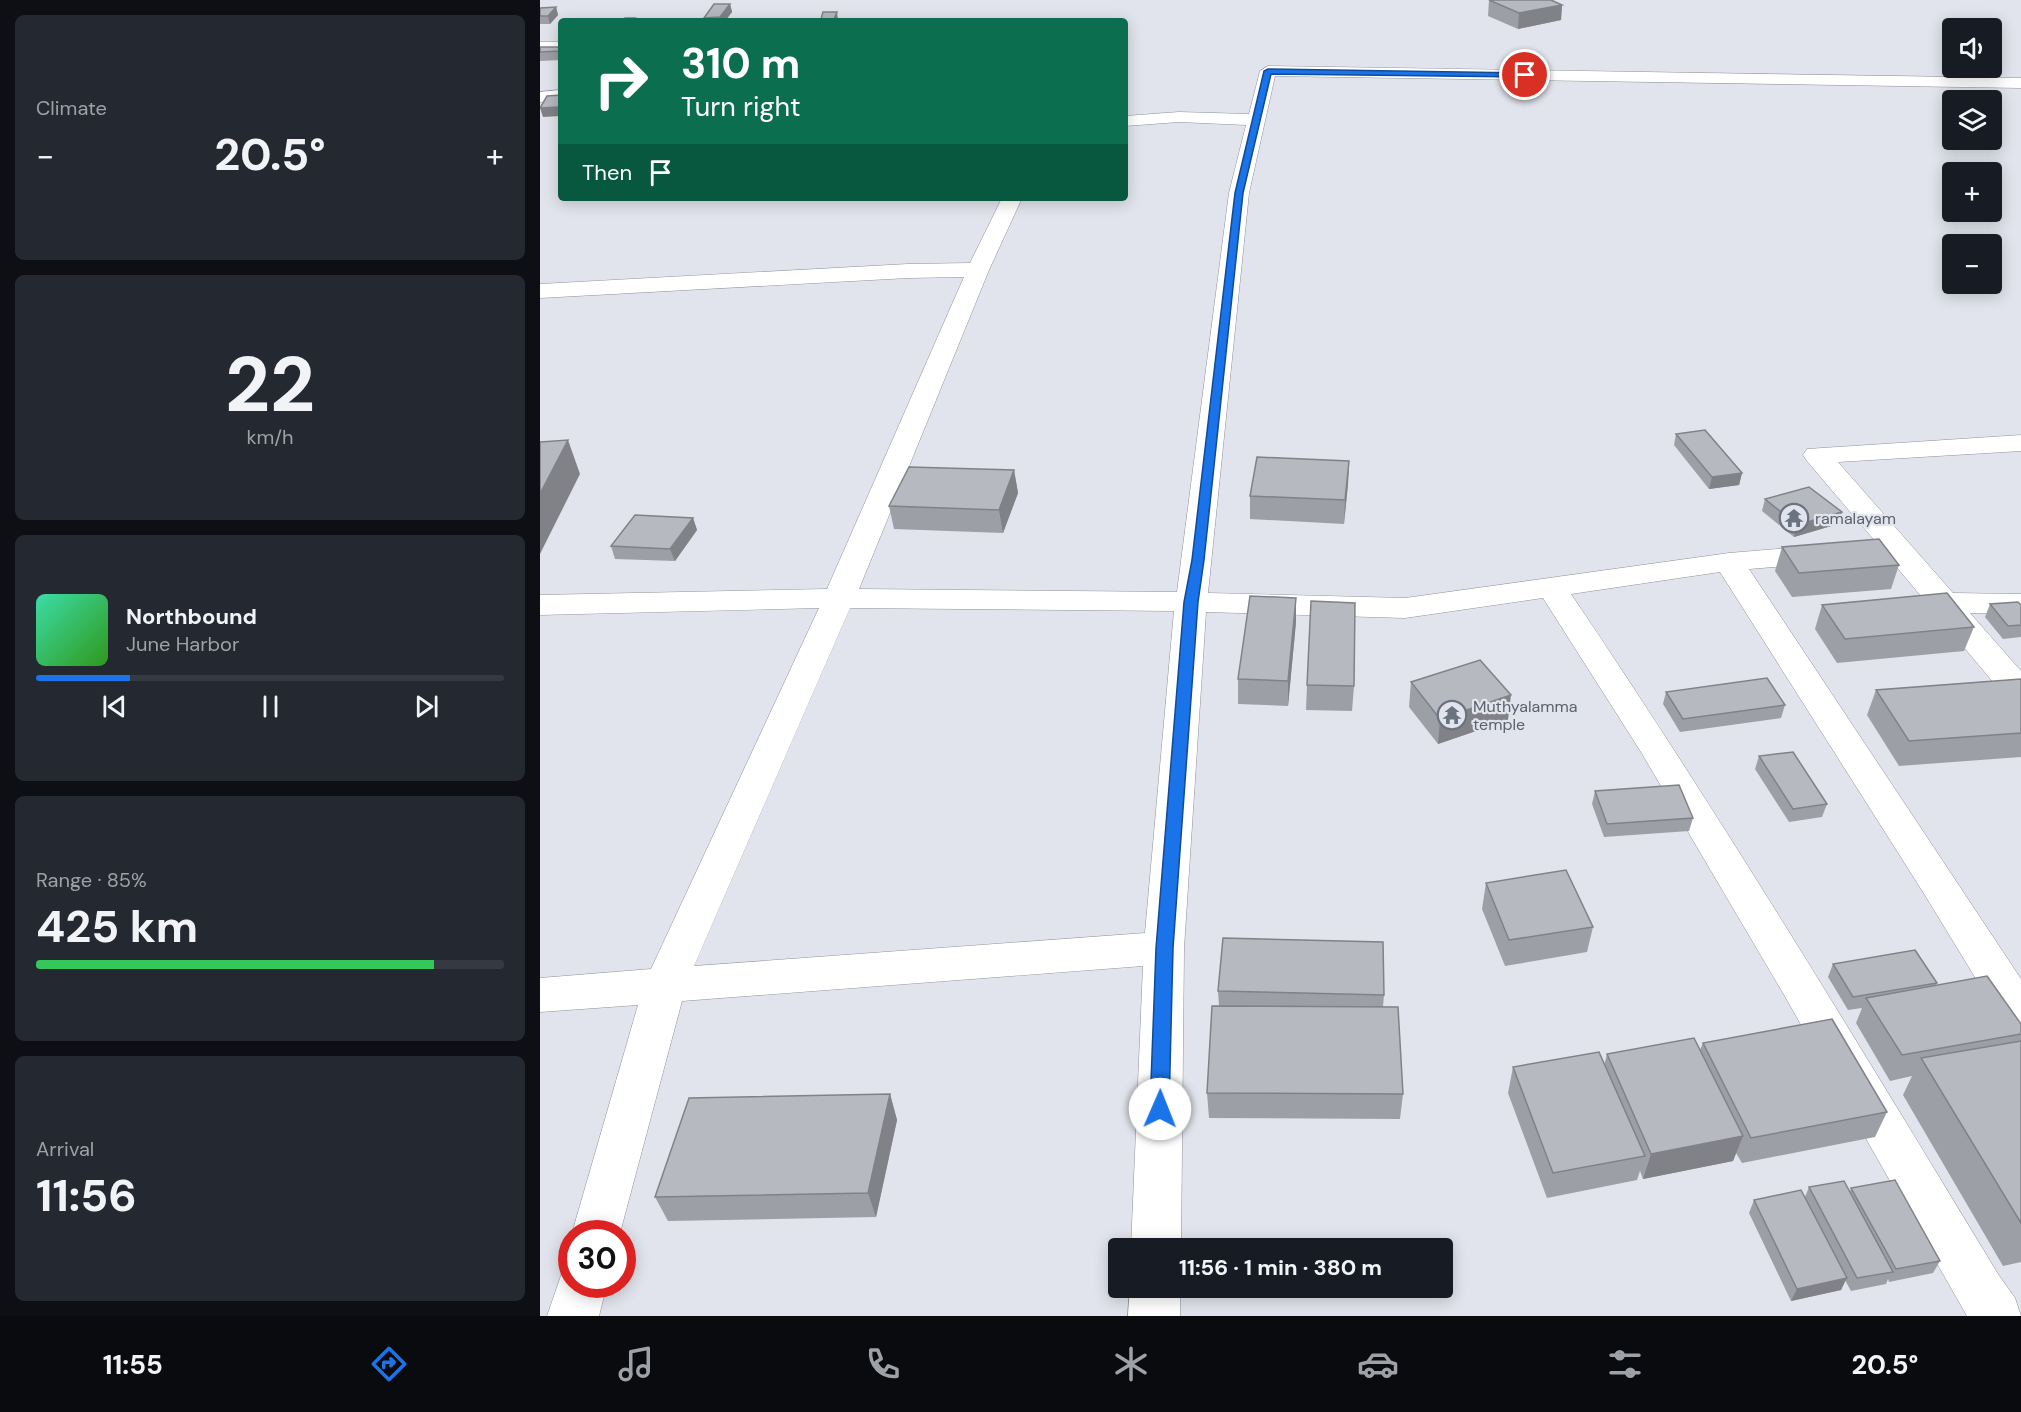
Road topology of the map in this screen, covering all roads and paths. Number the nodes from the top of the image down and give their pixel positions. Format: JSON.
{"nodes":[{"id":1,"x":558,"y":46,"type":"edge"},
{"id":2,"x":540,"y":47,"type":"edge"},
{"id":3,"x":2021,"y":83,"type":"edge"},
{"id":4,"x":558,"y":95,"type":"edge"},
{"id":5,"x":540,"y":97,"type":"edge"},
{"id":6,"x":1256,"y":120,"type":"junction"},
{"id":7,"x":1128,"y":121,"type":"edge"},
{"id":8,"x":1011,"y":201,"type":"edge"},
{"id":9,"x":978,"y":270,"type":"junction"},
{"id":10,"x":540,"y":291,"type":"edge"},
{"id":11,"x":2021,"y":443,"type":"edge"},
{"id":12,"x":1897,"y":548,"type":"junction"},
{"id":13,"x":1729,"y":562,"type":"junction"},
{"id":14,"x":1552,"y":588,"type":"junction"},
{"id":15,"x":839,"y":598,"type":"junction"},
{"id":16,"x":1191,"y":602,"type":"junction"},
{"id":17,"x":1944,"y":603,"type":"junction"},
{"id":18,"x":2021,"y":604,"type":"edge"},
{"id":19,"x":540,"y":605,"type":"edge"},
{"id":20,"x":2021,"y":693,"type":"edge"},
{"id":21,"x":1164,"y":948,"type":"junction"},
{"id":22,"x":665,"y":986,"type":"junction"},
{"id":23,"x":540,"y":995,"type":"edge"},
{"id":24,"x":2021,"y":1015,"type":"edge"},
{"id":25,"x":600,"y":1220,"type":"edge"},
{"id":26,"x":1156,"y":1238,"type":"edge"},
{"id":27,"x":578,"y":1298,"type":"edge"},
{"id":28,"x":1155,"y":1298,"type":"edge"},
{"id":29,"x":573,"y":1316,"type":"edge"},
{"id":30,"x":1154,"y":1316,"type":"edge"},
{"id":31,"x":1997,"y":1316,"type":"edge"}],
"edges":[{"from":1,"to":2,"type":"street"},
{"from":3,"to":6,"type":"street"},
{"from":4,"to":5,"type":"street"},
{"from":6,"to":7,"type":"street"},
{"from":6,"to":16,"type":"street"},
{"from":8,"to":9,"type":"street"},
{"from":9,"to":10,"type":"street"},
{"from":9,"to":15,"type":"street"},
{"from":11,"to":12,"type":"street"},
{"from":12,"to":13,"type":"street"},
{"from":12,"to":17,"type":"street"},
{"from":13,"to":14,"type":"street"},
{"from":13,"to":24,"type":"street"},
{"from":14,"to":16,"type":"street"},
{"from":14,"to":31,"type":"street"},
{"from":15,"to":16,"type":"street"},
{"from":15,"to":19,"type":"street"},
{"from":15,"to":22,"type":"street"},
{"from":16,"to":21,"type":"street"},
{"from":17,"to":18,"type":"street"},
{"from":17,"to":20,"type":"street"},
{"from":21,"to":22,"type":"street"},
{"from":21,"to":26,"type":"street"},
{"from":22,"to":23,"type":"street"},
{"from":22,"to":25,"type":"street"},
{"from":27,"to":29,"type":"street"},
{"from":28,"to":30,"type":"street"}]}
